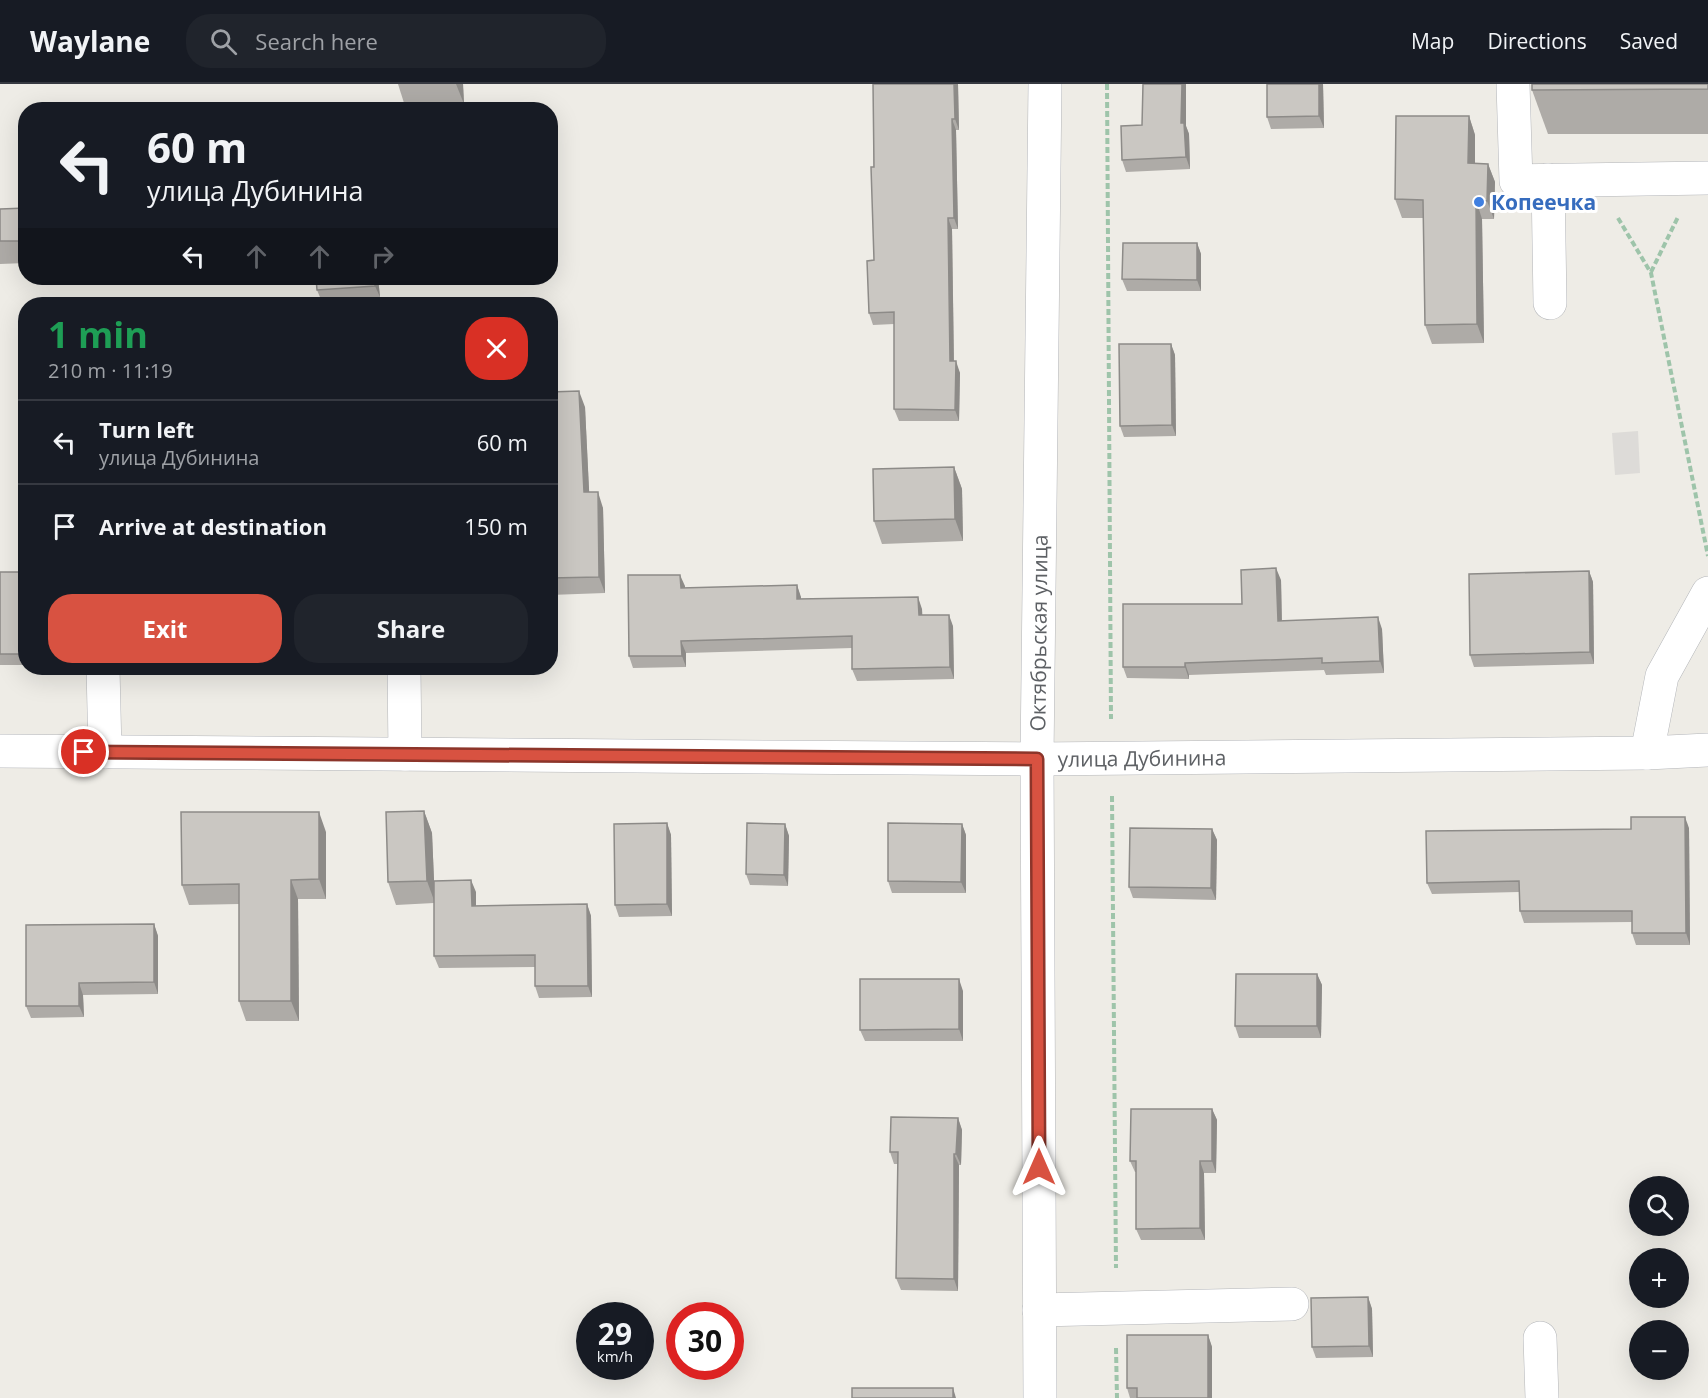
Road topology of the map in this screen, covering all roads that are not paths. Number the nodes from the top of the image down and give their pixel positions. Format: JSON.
{"nodes":[{"id":1,"x":1045,"y":84,"type":"edge"},
{"id":2,"x":1513,"y":84,"type":"edge"},
{"id":3,"x":1703,"y":178,"type":"edge"},
{"id":4,"x":1548,"y":180,"type":"junction"},
{"id":5,"x":1550,"y":303,"type":"dead end"},
{"id":6,"x":1708,"y":593,"type":"edge"},
{"id":7,"x":103,"y":675,"type":"edge"},
{"id":8,"x":404,"y":675,"type":"edge"},
{"id":9,"x":1708,"y":750,"type":"edge"},
{"id":10,"x":0,"y":751,"type":"edge"},
{"id":11,"x":105,"y":752,"type":"junction"},
{"id":12,"x":1647,"y":753,"type":"junction"},
{"id":13,"x":405,"y":754,"type":"junction"},
{"id":14,"x":1037,"y":759,"type":"junction"},
{"id":15,"x":1293,"y":1304,"type":"dead end"},
{"id":16,"x":1039,"y":1310,"type":"junction"},
{"id":17,"x":1540,"y":1338,"type":"dead end"},
{"id":18,"x":1040,"y":1398,"type":"edge"},
{"id":19,"x":1542,"y":1398,"type":"edge"}],
"edges":[{"from":1,"to":14,"type":"street","name":"Октябрьская улица"},
{"from":2,"to":4,"type":"street"},
{"from":3,"to":4,"type":"street"},
{"from":4,"to":5,"type":"street"},
{"from":6,"to":12,"type":"street"},
{"from":7,"to":11,"type":"street"},
{"from":8,"to":13,"type":"street"},
{"from":9,"to":12,"type":"street","name":"улица Дубинина"},
{"from":10,"to":11,"type":"street","name":"улица Дубинина"},
{"from":11,"to":13,"type":"street","name":"улица Дубинина"},
{"from":12,"to":14,"type":"street","name":"улица Дубинина"},
{"from":13,"to":14,"type":"street","name":"улица Дубинина"},
{"from":14,"to":16,"type":"street","name":"Октябрьская улица"},
{"from":15,"to":16,"type":"street"},
{"from":16,"to":18,"type":"street","name":"Октябрьская улица"},
{"from":17,"to":19,"type":"street"}]}
